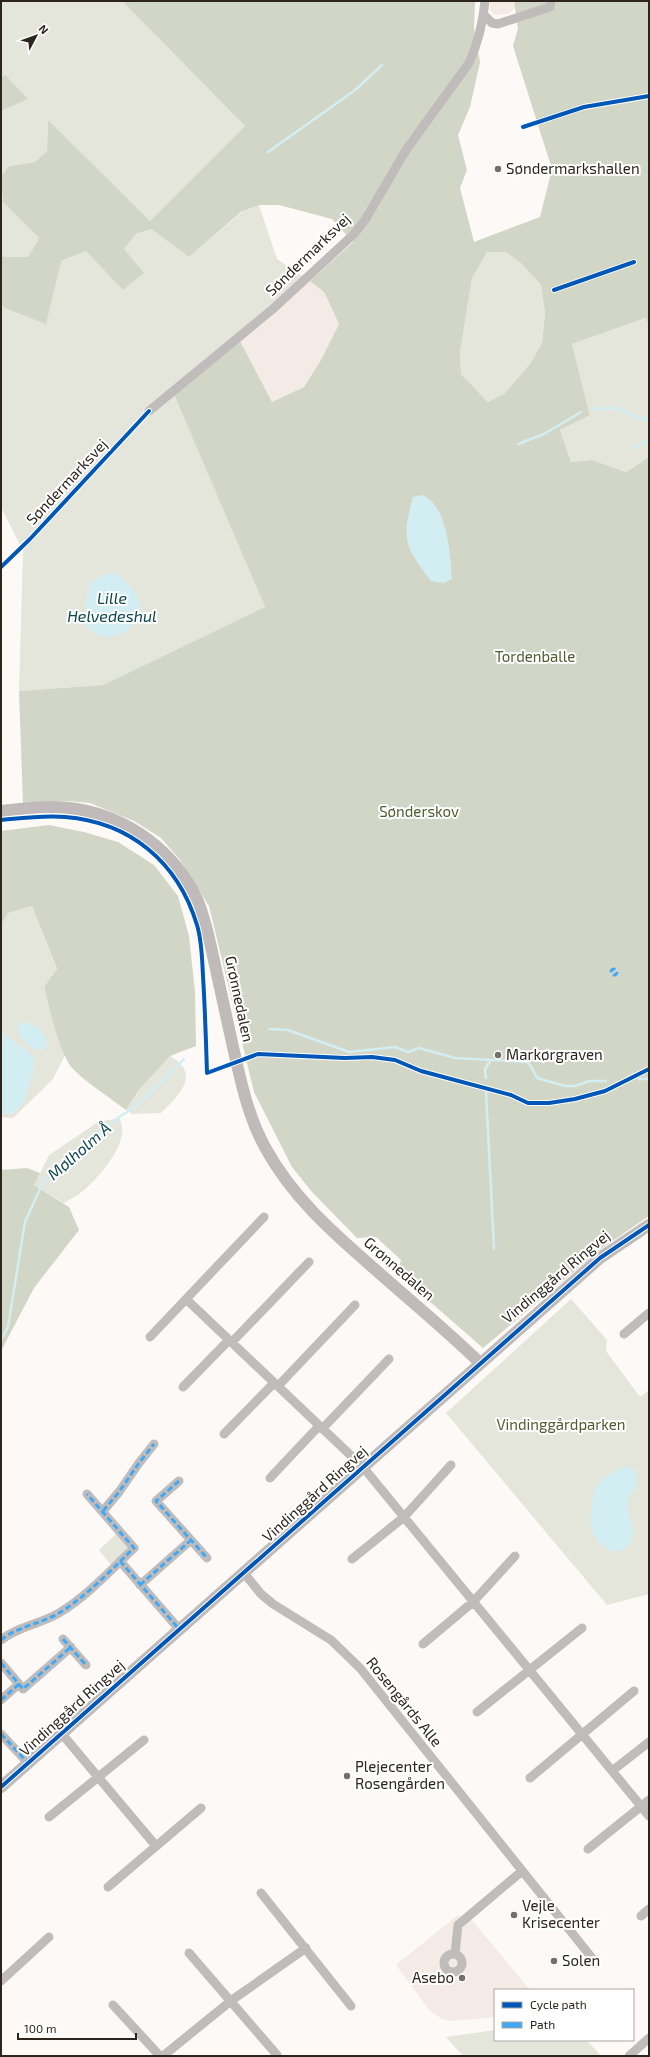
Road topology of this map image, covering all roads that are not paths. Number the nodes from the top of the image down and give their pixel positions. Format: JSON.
{"nodes":[{"id":1,"x":484,"y":1,"type":"edge"},
{"id":2,"x":551,"y":1,"type":"edge"},
{"id":3,"x":484,"y":15,"type":"junction"},
{"id":4,"x":149,"y":411,"type":"dead end"},
{"id":5,"x":1,"y":811,"type":"edge"},
{"id":6,"x":264,"y":1218,"type":"dead end"},
{"id":7,"x":649,"y":1225,"type":"edge"},
{"id":8,"x":309,"y":1262,"type":"dead end"},
{"id":9,"x":186,"y":1299,"type":"junction"},
{"id":10,"x":355,"y":1305,"type":"dead end"},
{"id":11,"x":649,"y":1313,"type":"edge"},
{"id":12,"x":624,"y":1334,"type":"dead end"},
{"id":13,"x":150,"y":1337,"type":"dead end"},
{"id":14,"x":230,"y":1341,"type":"junction"},
{"id":15,"x":389,"y":1359,"type":"dead end"},
{"id":16,"x":480,"y":1363,"type":"junction"},
{"id":17,"x":276,"y":1384,"type":"junction"},
{"id":18,"x":183,"y":1387,"type":"dead end"},
{"id":19,"x":320,"y":1427,"type":"junction"},
{"id":20,"x":224,"y":1434,"type":"dead end"},
{"id":21,"x":154,"y":1444,"type":"dead end"},
{"id":22,"x":451,"y":1465,"type":"dead end"},
{"id":23,"x":363,"y":1468,"type":"junction"},
{"id":24,"x":270,"y":1478,"type":"dead end"},
{"id":25,"x":179,"y":1481,"type":"dead end"},
{"id":26,"x":87,"y":1494,"type":"dead end"},
{"id":27,"x":103,"y":1511,"type":"junction"},
{"id":28,"x":404,"y":1517,"type":"junction"},
{"id":29,"x":191,"y":1540,"type":"junction"},
{"id":30,"x":515,"y":1556,"type":"dead end"},
{"id":31,"x":207,"y":1558,"type":"dead end"},
{"id":32,"x":352,"y":1559,"type":"dead end"},
{"id":33,"x":120,"y":1561,"type":"junction"},
{"id":34,"x":244,"y":1573,"type":"junction"},
{"id":35,"x":140,"y":1585,"type":"junction"},
{"id":36,"x":473,"y":1602,"type":"junction"},
{"id":37,"x":582,"y":1628,"type":"dead end"},
{"id":38,"x":180,"y":1629,"type":"junction"},
{"id":39,"x":63,"y":1638,"type":"dead end"},
{"id":40,"x":1,"y":1640,"type":"edge"},
{"id":41,"x":422,"y":1644,"type":"dead end"},
{"id":42,"x":71,"y":1647,"type":"junction"},
{"id":43,"x":1,"y":1663,"type":"edge"},
{"id":44,"x":86,"y":1665,"type":"dead end"},
{"id":45,"x":529,"y":1670,"type":"junction"},
{"id":46,"x":19,"y":1684,"type":"junction"},
{"id":47,"x":634,"y":1691,"type":"dead end"},
{"id":48,"x":1,"y":1700,"type":"edge"},
{"id":49,"x":477,"y":1712,"type":"dead end"},
{"id":50,"x":1,"y":1734,"type":"edge"},
{"id":51,"x":62,"y":1734,"type":"junction"},
{"id":52,"x":582,"y":1734,"type":"junction"},
{"id":53,"x":144,"y":1740,"type":"dead end"},
{"id":54,"x":649,"y":1742,"type":"edge"},
{"id":55,"x":28,"y":1763,"type":"junction"},
{"id":56,"x":612,"y":1771,"type":"junction"},
{"id":57,"x":98,"y":1777,"type":"junction"},
{"id":58,"x":530,"y":1778,"type":"dead end"},
{"id":59,"x":1,"y":1787,"type":"edge"},
{"id":60,"x":649,"y":1800,"type":"edge"},
{"id":61,"x":641,"y":1807,"type":"junction"},
{"id":62,"x":201,"y":1808,"type":"dead end"},
{"id":63,"x":649,"y":1816,"type":"edge"},
{"id":64,"x":49,"y":1817,"type":"dead end"},
{"id":65,"x":156,"y":1846,"type":"junction"},
{"id":66,"x":588,"y":1849,"type":"dead end"},
{"id":67,"x":522,"y":1871,"type":"junction"},
{"id":68,"x":108,"y":1887,"type":"dead end"},
{"id":69,"x":261,"y":1893,"type":"dead end"},
{"id":70,"x":649,"y":1910,"type":"edge"},
{"id":71,"x":642,"y":1916,"type":"dead end"},
{"id":72,"x":49,"y":1937,"type":"dead end"},
{"id":73,"x":306,"y":1948,"type":"junction"},
{"id":74,"x":189,"y":1953,"type":"dead end"},
{"id":75,"x":455,"y":1954,"type":"dead end"},
{"id":76,"x":596,"y":1963,"type":"dead end"},
{"id":77,"x":2,"y":1980,"type":"edge"},
{"id":78,"x":232,"y":2000,"type":"junction"},
{"id":79,"x":113,"y":2005,"type":"dead end"},
{"id":80,"x":351,"y":2006,"type":"dead end"},
{"id":81,"x":649,"y":2038,"type":"edge"},
{"id":82,"x":277,"y":2055,"type":"dead end"},
{"id":83,"x":160,"y":2056,"type":"edge"},
{"id":84,"x":164,"y":2056,"type":"edge"},
{"id":85,"x":629,"y":2056,"type":"edge"}],
"edges":[{"from":1,"to":3,"type":"street","name":"Søndermarksvej"},
{"from":2,"to":3,"type":"street"},
{"from":3,"to":4,"type":"street","name":"Søndermarksvej"},
{"from":5,"to":16,"type":"street","name":"Grønnedalen"},
{"from":6,"to":9,"type":"street"},
{"from":7,"to":16,"type":"street","name":"Vindinggård Ringvej"},
{"from":8,"to":14,"type":"street"},
{"from":9,"to":13,"type":"street"},
{"from":9,"to":14,"type":"street"},
{"from":10,"to":17,"type":"street"},
{"from":11,"to":12,"type":"street"},
{"from":14,"to":17,"type":"street"},
{"from":14,"to":18,"type":"street"},
{"from":15,"to":19,"type":"street"},
{"from":16,"to":23,"type":"street","name":"Vindinggård Ringvej"},
{"from":17,"to":19,"type":"street"},
{"from":17,"to":20,"type":"street"},
{"from":19,"to":23,"type":"street"},
{"from":19,"to":24,"type":"street"},
{"from":21,"to":27,"type":"street"},
{"from":22,"to":28,"type":"street"},
{"from":23,"to":28,"type":"street"},
{"from":23,"to":34,"type":"street","name":"Vindinggård Ringvej"},
{"from":25,"to":29,"type":"street"},
{"from":26,"to":27,"type":"street"},
{"from":27,"to":33,"type":"street"},
{"from":28,"to":32,"type":"street"},
{"from":28,"to":36,"type":"street"},
{"from":29,"to":31,"type":"street"},
{"from":29,"to":35,"type":"street"},
{"from":30,"to":36,"type":"street"},
{"from":33,"to":35,"type":"street"},
{"from":33,"to":40,"type":"street"},
{"from":34,"to":38,"type":"street","name":"Vindinggård Ringvej"},
{"from":34,"to":67,"type":"street","name":"Rosengårds Alle"},
{"from":35,"to":38,"type":"street"},
{"from":36,"to":41,"type":"street"},
{"from":36,"to":45,"type":"street"},
{"from":37,"to":45,"type":"street"},
{"from":38,"to":51,"type":"street","name":"Vindinggård Ringvej"},
{"from":39,"to":42,"type":"street"},
{"from":42,"to":44,"type":"street"},
{"from":42,"to":46,"type":"street"},
{"from":43,"to":46,"type":"street"},
{"from":45,"to":49,"type":"street"},
{"from":45,"to":52,"type":"street"},
{"from":46,"to":48,"type":"street"},
{"from":47,"to":52,"type":"street"},
{"from":50,"to":55,"type":"street"},
{"from":51,"to":55,"type":"street","name":"Vindinggård Ringvej"},
{"from":51,"to":57,"type":"street"},
{"from":52,"to":56,"type":"street"},
{"from":52,"to":58,"type":"street"},
{"from":53,"to":57,"type":"street"},
{"from":54,"to":56,"type":"street"},
{"from":55,"to":59,"type":"street","name":"Vindinggård Ringvej"},
{"from":56,"to":61,"type":"street"},
{"from":57,"to":64,"type":"street"},
{"from":57,"to":65,"type":"street"},
{"from":60,"to":61,"type":"street"},
{"from":61,"to":63,"type":"street"},
{"from":61,"to":66,"type":"street"},
{"from":62,"to":65,"type":"street"},
{"from":65,"to":68,"type":"street"},
{"from":67,"to":75,"type":"street"},
{"from":67,"to":76,"type":"street","name":"Rosengårds Alle"},
{"from":69,"to":73,"type":"street"},
{"from":70,"to":71,"type":"street"},
{"from":72,"to":77,"type":"street"},
{"from":73,"to":78,"type":"street"},
{"from":73,"to":80,"type":"street"},
{"from":74,"to":78,"type":"street"},
{"from":78,"to":82,"type":"street"},
{"from":78,"to":84,"type":"street"},
{"from":79,"to":83,"type":"street"},
{"from":81,"to":85,"type":"street"}]}
